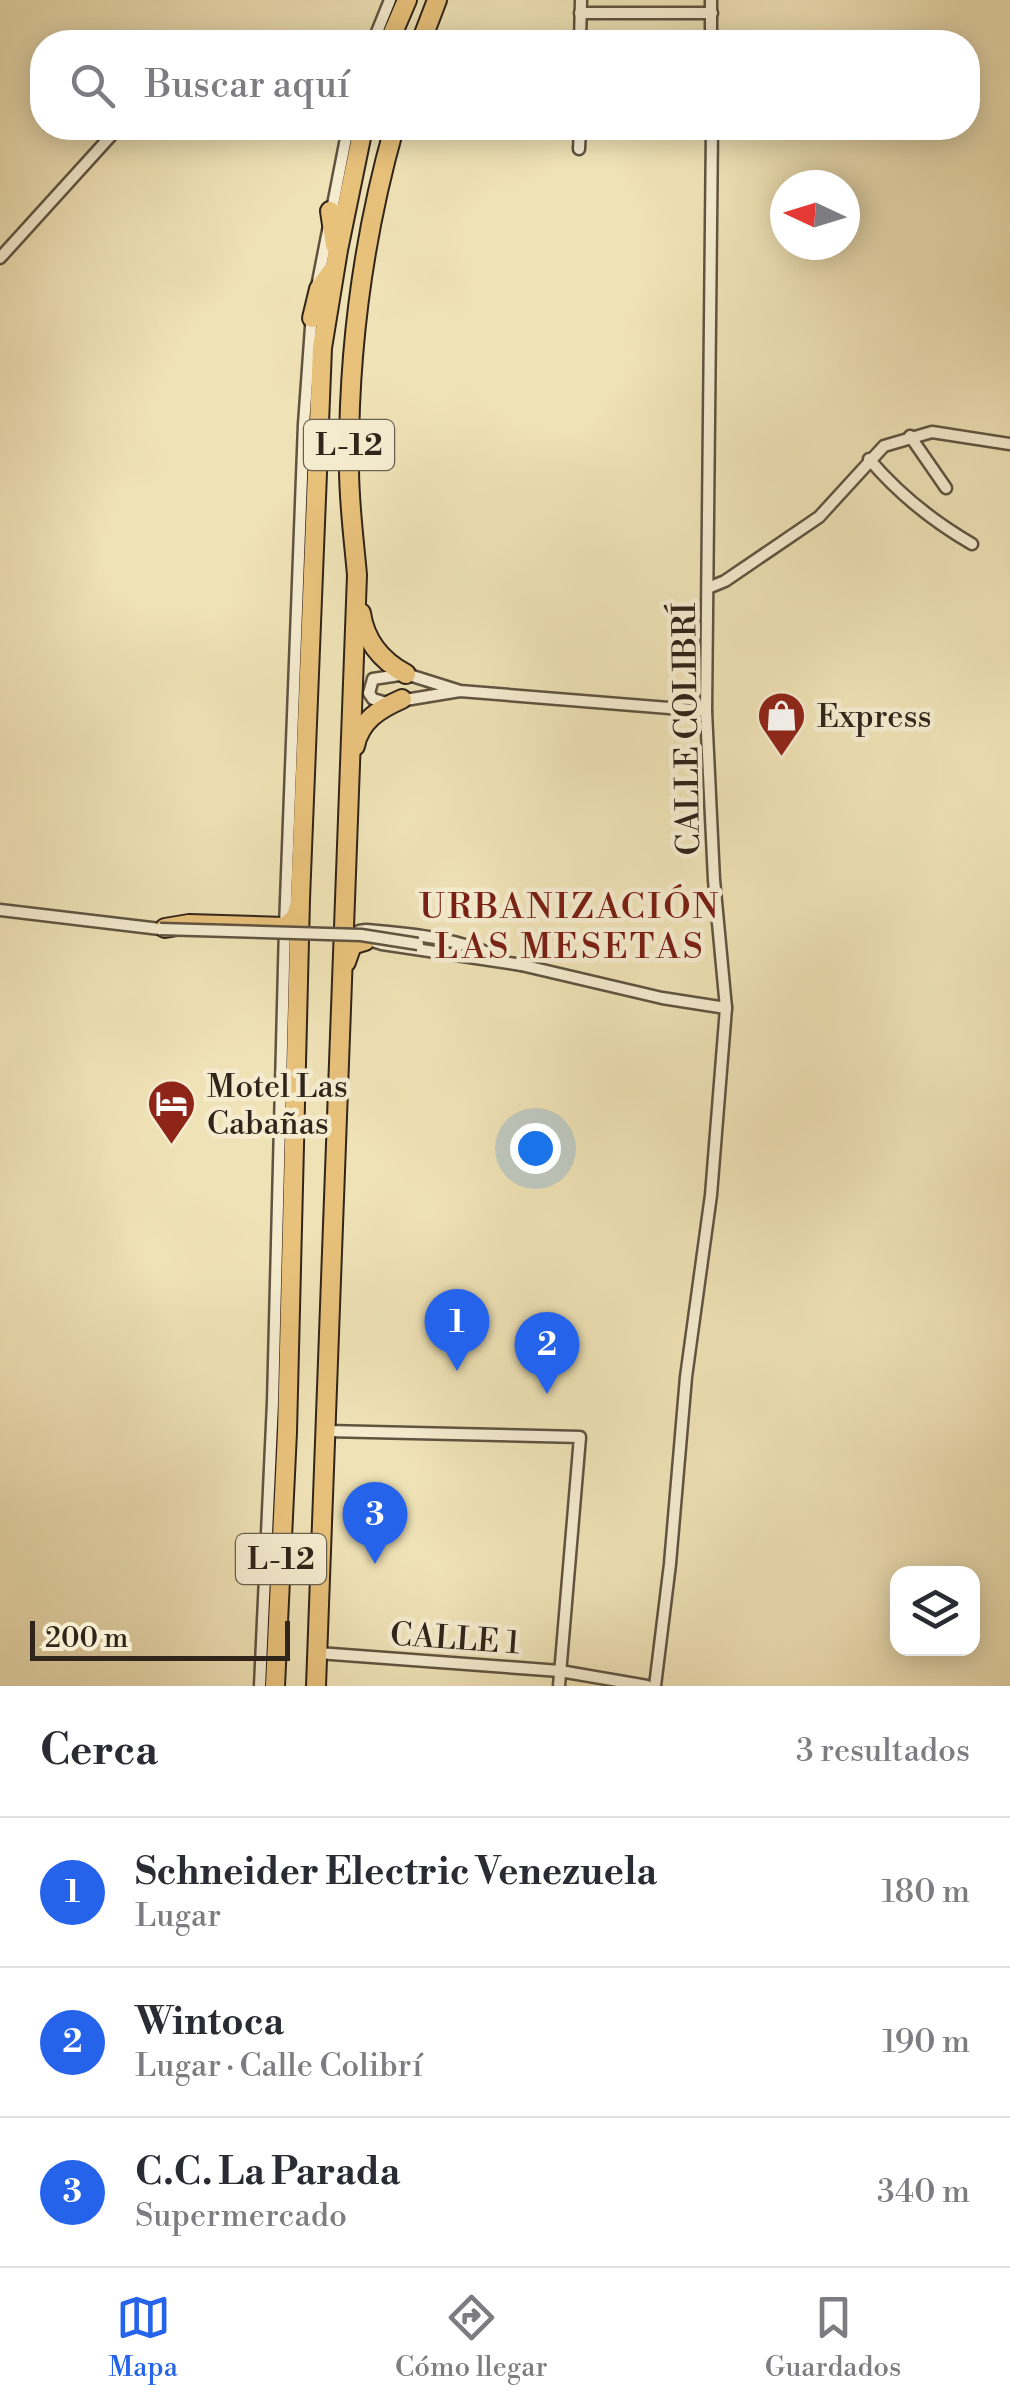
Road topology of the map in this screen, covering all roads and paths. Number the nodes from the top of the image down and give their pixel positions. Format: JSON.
{"nodes":[{"id":1,"x":390,"y":0,"type":"edge"},
{"id":2,"x":407,"y":0,"type":"edge"},
{"id":3,"x":438,"y":0,"type":"edge"},
{"id":4,"x":580,"y":0,"type":"edge"},
{"id":5,"x":710,"y":0,"type":"edge"},
{"id":6,"x":580,"y":13,"type":"junction"},
{"id":7,"x":712,"y":13,"type":"junction"},
{"id":8,"x":382,"y":21,"type":"junction"},
{"id":9,"x":373,"y":30,"type":"edge"},
{"id":10,"x":378,"y":30,"type":"edge"},
{"id":11,"x":394,"y":30,"type":"edge"},
{"id":12,"x":426,"y":30,"type":"edge"},
{"id":13,"x":580,"y":30,"type":"edge"},
{"id":14,"x":712,"y":30,"type":"edge"},
{"id":15,"x":107,"y":140,"type":"edge"},
{"id":16,"x":348,"y":140,"type":"edge"},
{"id":17,"x":350,"y":140,"type":"edge"},
{"id":18,"x":391,"y":140,"type":"edge"},
{"id":19,"x":579,"y":140,"type":"edge"},
{"id":20,"x":712,"y":140,"type":"edge"},
{"id":21,"x":579,"y":149,"type":"dead end"},
{"id":22,"x":330,"y":211,"type":"junction"},
{"id":23,"x":0,"y":258,"type":"edge"},
{"id":24,"x":336,"y":258,"type":"junction"},
{"id":25,"x":312,"y":318,"type":"junction"},
{"id":26,"x":910,"y":436,"type":"junction"},
{"id":27,"x":1010,"y":444,"type":"edge"},
{"id":28,"x":869,"y":458,"type":"junction"},
{"id":29,"x":946,"y":488,"type":"dead end"},
{"id":30,"x":972,"y":544,"type":"dead end"},
{"id":31,"x":357,"y":575,"type":"junction"},
{"id":32,"x":708,"y":588,"type":"junction"},
{"id":33,"x":406,"y":674,"type":"junction"},
{"id":34,"x":460,"y":691,"type":"junction"},
{"id":35,"x":402,"y":699,"type":"junction"},
{"id":36,"x":706,"y":712,"type":"junction"},
{"id":37,"x":350,"y":766,"type":"junction"},
{"id":38,"x":344,"y":886,"type":"junction"},
{"id":39,"x":300,"y":899,"type":"junction"},
{"id":40,"x":0,"y":910,"type":"edge"},
{"id":41,"x":160,"y":929,"type":"junction"},
{"id":42,"x":285,"y":933,"type":"junction"},
{"id":43,"x":365,"y":936,"type":"junction"},
{"id":44,"x":298,"y":957,"type":"junction"},
{"id":45,"x":501,"y":959,"type":"junction"},
{"id":46,"x":522,"y":965,"type":"junction"},
{"id":47,"x":342,"y":987,"type":"junction"},
{"id":48,"x":285,"y":998,"type":"junction"},
{"id":49,"x":726,"y":1008,"type":"junction"},
{"id":50,"x":297,"y":1035,"type":"junction"},
{"id":51,"x":327,"y":1431,"type":"junction"},
{"id":52,"x":287,"y":1432,"type":"junction"},
{"id":53,"x":270,"y":1462,"type":"junction"},
{"id":54,"x":318,"y":1653,"type":"junction"},
{"id":55,"x":560,"y":1671,"type":"junction"},
{"id":56,"x":260,"y":1686,"type":"edge"},
{"id":57,"x":274,"y":1686,"type":"edge"},
{"id":58,"x":316,"y":1686,"type":"edge"},
{"id":59,"x":559,"y":1686,"type":"edge"},
{"id":60,"x":647,"y":1686,"type":"edge"},
{"id":61,"x":656,"y":1686,"type":"edge"}],
"edges":[{"from":1,"to":8,"type":"street"},
{"from":2,"to":11,"type":"highway"},
{"from":3,"to":12,"type":"highway"},
{"from":4,"to":6,"type":"street"},
{"from":5,"to":7,"type":"street"},
{"from":6,"to":7,"type":"street"},
{"from":6,"to":13,"type":"street"},
{"from":7,"to":14,"type":"street"},
{"from":8,"to":9,"type":"street"},
{"from":8,"to":10,"type":"street"},
{"from":15,"to":23,"type":"street"},
{"from":16,"to":22,"type":"street","number":"L-12"},
{"from":17,"to":24,"type":"highway","number":"L-12"},
{"from":18,"to":31,"type":"highway","number":"L-12"},
{"from":19,"to":21,"type":"street"},
{"from":20,"to":32,"type":"street","name":"CALLE COLIBRÍ"},
{"from":22,"to":24,"type":"highway"},
{"from":22,"to":25,"type":"street","number":"L-12"},
{"from":24,"to":25,"type":"highway"},
{"from":24,"to":39,"type":"highway","number":"L-12"},
{"from":25,"to":42,"type":"street","number":"L-12"},
{"from":26,"to":27,"type":"street"},
{"from":26,"to":28,"type":"street"},
{"from":26,"to":29,"type":"street"},
{"from":28,"to":30,"type":"street"},
{"from":28,"to":32,"type":"street"},
{"from":31,"to":33,"type":"highway"},
{"from":31,"to":37,"type":"highway","number":"L-12"},
{"from":32,"to":36,"type":"street","name":"CALLE COLIBRÍ"},
{"from":33,"to":34,"type":"street"},
{"from":33,"to":35,"type":"street"},
{"from":34,"to":35,"type":"street"},
{"from":34,"to":36,"type":"street"},
{"from":35,"to":37,"type":"highway"},
{"from":36,"to":49,"type":"street","name":"CALLE COLIBRÍ"},
{"from":37,"to":38,"type":"highway","number":"L-12"},
{"from":38,"to":43,"type":"highway"},
{"from":38,"to":47,"type":"highway","number":"L-12"},
{"from":39,"to":42,"type":"highway"},
{"from":39,"to":44,"type":"highway","number":"L-12"},
{"from":40,"to":41,"type":"street"},
{"from":41,"to":42,"type":"highway"},
{"from":41,"to":45,"type":"street","bridge":true},
{"from":42,"to":44,"type":"highway"},
{"from":42,"to":48,"type":"street","number":"L-12"},
{"from":43,"to":45,"type":"street"},
{"from":43,"to":46,"type":"street"},
{"from":43,"to":47,"type":"highway"},
{"from":44,"to":50,"type":"highway","number":"L-12"},
{"from":45,"to":46,"type":"street"},
{"from":46,"to":49,"type":"street"},
{"from":47,"to":51,"type":"highway","number":"L-12"},
{"from":48,"to":50,"type":"highway"},
{"from":48,"to":53,"type":"street","number":"L-12"},
{"from":49,"to":61,"type":"street","name":"CALLE COLIBRÍ"},
{"from":50,"to":52,"type":"highway","number":"L-12"},
{"from":51,"to":54,"type":"highway","number":"L-12"},
{"from":51,"to":55,"type":"street"},
{"from":52,"to":53,"type":"highway"},
{"from":52,"to":57,"type":"highway","number":"L-12"},
{"from":53,"to":56,"type":"street","number":"L-12"},
{"from":54,"to":55,"type":"street","name":"CALLE 1"},
{"from":54,"to":58,"type":"highway","number":"L-12"},
{"from":55,"to":59,"type":"street"},
{"from":55,"to":60,"type":"street","name":"CALLE 1"}]}
